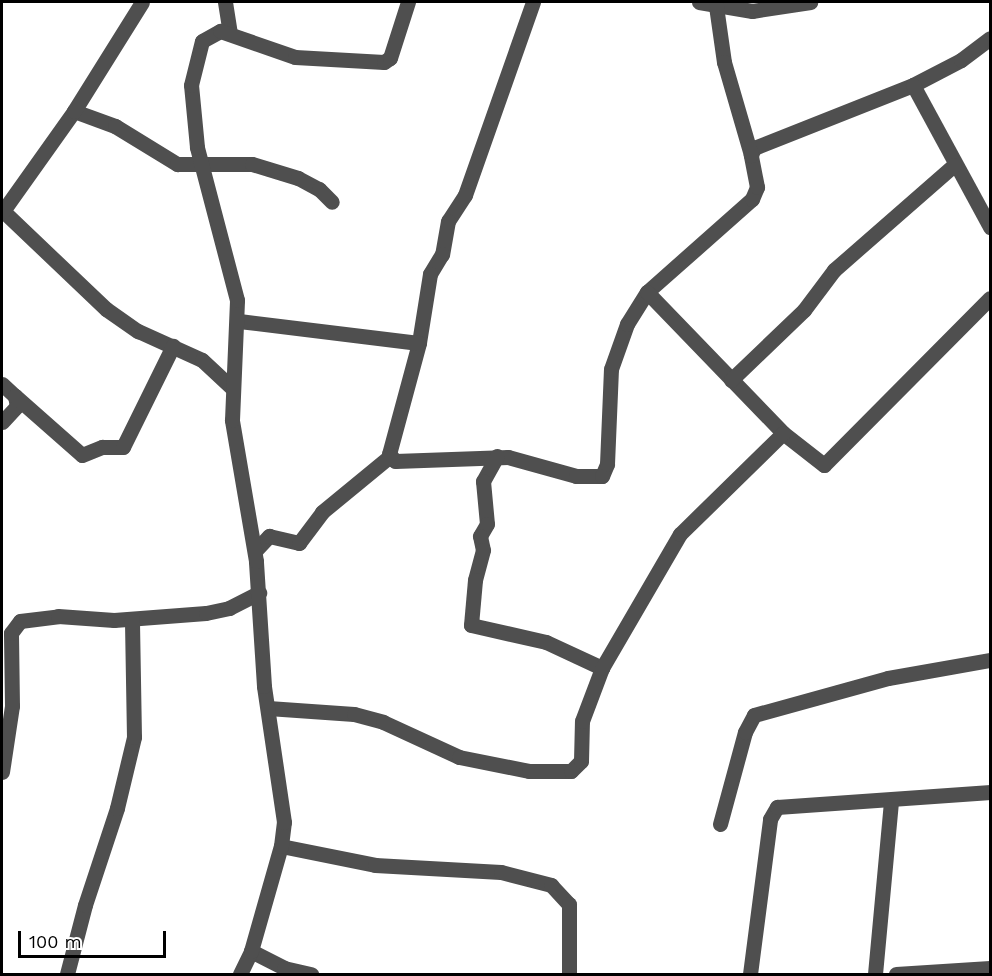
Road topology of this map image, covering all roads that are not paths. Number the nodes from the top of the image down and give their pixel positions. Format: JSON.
{"nodes":[{"id":1,"x":142,"y":2,"type":"edge"},
{"id":2,"x":225,"y":2,"type":"edge"},
{"id":3,"x":408,"y":2,"type":"edge"},
{"id":4,"x":533,"y":2,"type":"edge"},
{"id":5,"x":699,"y":2,"type":"edge"},
{"id":6,"x":810,"y":2,"type":"edge"},
{"id":7,"x":716,"y":6,"type":"junction"},
{"id":8,"x":230,"y":32,"type":"junction"},
{"id":9,"x":990,"y":38,"type":"edge"},
{"id":10,"x":913,"y":85,"type":"junction"},
{"id":11,"x":74,"y":111,"type":"junction"},
{"id":12,"x":751,"y":155,"type":"junction"},
{"id":13,"x":201,"y":162,"type":"junction"},
{"id":14,"x":954,"y":165,"type":"junction"},
{"id":15,"x":332,"y":202,"type":"dead end"},
{"id":16,"x":2,"y":211,"type":"edge"},
{"id":17,"x":990,"y":227,"type":"edge"},
{"id":18,"x":647,"y":291,"type":"junction"},
{"id":19,"x":990,"y":298,"type":"edge"},
{"id":20,"x":239,"y":321,"type":"junction"},
{"id":21,"x":419,"y":343,"type":"junction"},
{"id":22,"x":173,"y":346,"type":"junction"},
{"id":23,"x":731,"y":380,"type":"junction"},
{"id":24,"x":2,"y":384,"type":"edge"},
{"id":25,"x":231,"y":387,"type":"junction"},
{"id":26,"x":15,"y":396,"type":"junction"},
{"id":27,"x":2,"y":422,"type":"edge"},
{"id":28,"x":783,"y":433,"type":"junction"},
{"id":29,"x":497,"y":456,"type":"junction"},
{"id":30,"x":389,"y":457,"type":"junction"},
{"id":31,"x":255,"y":551,"type":"junction"},
{"id":32,"x":259,"y":593,"type":"junction"},
{"id":33,"x":132,"y":619,"type":"junction"},
{"id":34,"x":990,"y":660,"type":"edge"},
{"id":35,"x":602,"y":668,"type":"junction"},
{"id":36,"x":268,"y":708,"type":"junction"},
{"id":37,"x":2,"y":772,"type":"edge"},
{"id":38,"x":990,"y":792,"type":"edge"},
{"id":39,"x":891,"y":800,"type":"junction"},
{"id":40,"x":720,"y":824,"type":"dead end"},
{"id":41,"x":282,"y":846,"type":"junction"},
{"id":42,"x":251,"y":951,"type":"junction"},
{"id":43,"x":990,"y":968,"type":"edge"},
{"id":44,"x":67,"y":975,"type":"edge"},
{"id":45,"x":240,"y":975,"type":"edge"},
{"id":46,"x":311,"y":975,"type":"edge"},
{"id":47,"x":569,"y":975,"type":"edge"},
{"id":48,"x":750,"y":975,"type":"edge"},
{"id":49,"x":874,"y":975,"type":"edge"},
{"id":50,"x":896,"y":975,"type":"edge"}],
"edges":[{"from":1,"to":11,"type":"street"},
{"from":2,"to":8,"type":"street"},
{"from":3,"to":8,"type":"street"},
{"from":4,"to":21,"type":"street"},
{"from":5,"to":7,"type":"street"},
{"from":6,"to":7,"type":"street"},
{"from":7,"to":12,"type":"street"},
{"from":8,"to":13,"type":"street"},
{"from":9,"to":10,"type":"street"},
{"from":10,"to":12,"type":"street"},
{"from":10,"to":14,"type":"street"},
{"from":11,"to":13,"type":"street"},
{"from":11,"to":16,"type":"street"},
{"from":12,"to":18,"type":"street"},
{"from":13,"to":15,"type":"street"},
{"from":13,"to":20,"type":"street"},
{"from":14,"to":17,"type":"street"},
{"from":14,"to":23,"type":"street"},
{"from":16,"to":22,"type":"street"},
{"from":18,"to":23,"type":"street"},
{"from":18,"to":29,"type":"street"},
{"from":19,"to":28,"type":"street"},
{"from":20,"to":21,"type":"street"},
{"from":20,"to":25,"type":"street"},
{"from":21,"to":30,"type":"street"},
{"from":22,"to":25,"type":"street"},
{"from":22,"to":26,"type":"street"},
{"from":23,"to":28,"type":"street"},
{"from":24,"to":26,"type":"street"},
{"from":25,"to":31,"type":"street"},
{"from":26,"to":27,"type":"street"},
{"from":28,"to":35,"type":"street"},
{"from":29,"to":30,"type":"street"},
{"from":29,"to":35,"type":"street"},
{"from":30,"to":31,"type":"street"},
{"from":31,"to":32,"type":"street"},
{"from":32,"to":33,"type":"street"},
{"from":32,"to":36,"type":"street"},
{"from":33,"to":37,"type":"street"},
{"from":33,"to":44,"type":"street"},
{"from":34,"to":40,"type":"street"},
{"from":35,"to":36,"type":"street"},
{"from":36,"to":41,"type":"street"},
{"from":38,"to":39,"type":"street"},
{"from":39,"to":48,"type":"street"},
{"from":39,"to":49,"type":"street"},
{"from":41,"to":42,"type":"street"},
{"from":41,"to":47,"type":"street"},
{"from":42,"to":45,"type":"street"},
{"from":42,"to":46,"type":"street"},
{"from":43,"to":50,"type":"street"}]}
